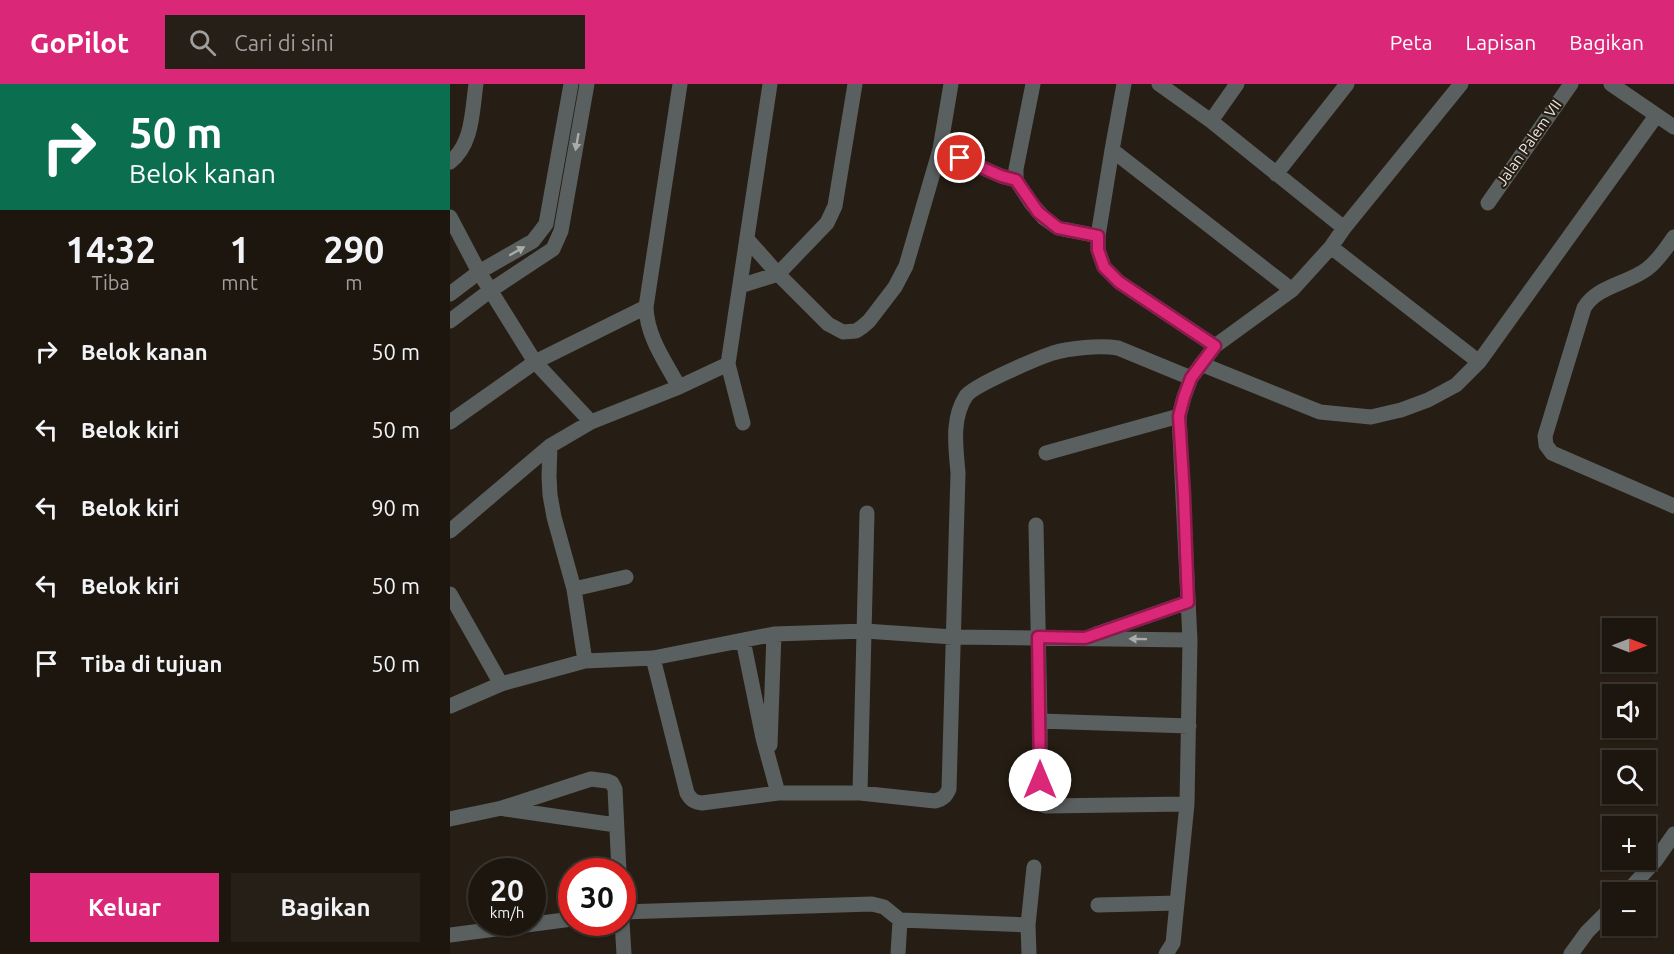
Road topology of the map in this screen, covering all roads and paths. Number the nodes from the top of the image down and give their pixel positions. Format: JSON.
{"nodes":[{"id":1,"x":476,"y":84,"type":"edge"},
{"id":2,"x":571,"y":84,"type":"edge"},
{"id":3,"x":588,"y":84,"type":"edge"},
{"id":4,"x":680,"y":84,"type":"edge"},
{"id":5,"x":770,"y":84,"type":"edge"},
{"id":6,"x":855,"y":84,"type":"edge"},
{"id":7,"x":951,"y":84,"type":"edge"},
{"id":8,"x":1033,"y":84,"type":"edge"},
{"id":9,"x":1124,"y":84,"type":"edge"},
{"id":10,"x":1158,"y":84,"type":"edge"},
{"id":11,"x":1237,"y":84,"type":"edge"},
{"id":12,"x":1347,"y":84,"type":"edge"},
{"id":13,"x":1461,"y":84,"type":"edge"},
{"id":14,"x":1571,"y":84,"type":"edge"},
{"id":15,"x":1611,"y":84,"type":"edge"},
{"id":16,"x":1656,"y":116,"type":"junction"},
{"id":17,"x":1210,"y":121,"type":"junction"},
{"id":18,"x":1674,"y":127,"type":"edge"},
{"id":19,"x":940,"y":148,"type":"junction"},
{"id":20,"x":1112,"y":150,"type":"junction"},
{"id":21,"x":450,"y":162,"type":"edge"},
{"id":22,"x":1276,"y":174,"type":"junction"},
{"id":23,"x":1016,"y":180,"type":"junction"},
{"id":24,"x":1488,"y":203,"type":"dead end"},
{"id":25,"x":450,"y":217,"type":"edge"},
{"id":26,"x":1344,"y":228,"type":"junction"},
{"id":27,"x":1098,"y":236,"type":"junction"},
{"id":28,"x":1674,"y":237,"type":"edge"},
{"id":29,"x":747,"y":239,"type":"junction"},
{"id":30,"x":1331,"y":247,"type":"junction"},
{"id":31,"x":479,"y":272,"type":"junction"},
{"id":32,"x":778,"y":274,"type":"junction"},
{"id":33,"x":740,"y":286,"type":"junction"},
{"id":34,"x":491,"y":290,"type":"junction"},
{"id":35,"x":1292,"y":290,"type":"junction"},
{"id":36,"x":450,"y":294,"type":"edge"},
{"id":37,"x":646,"y":308,"type":"junction"},
{"id":38,"x":450,"y":321,"type":"edge"},
{"id":39,"x":1215,"y":346,"type":"junction"},
{"id":40,"x":535,"y":362,"type":"junction"},
{"id":41,"x":1479,"y":362,"type":"junction"},
{"id":42,"x":728,"y":364,"type":"junction"},
{"id":43,"x":1201,"y":364,"type":"junction"},
{"id":44,"x":1191,"y":378,"type":"junction"},
{"id":45,"x":679,"y":387,"type":"junction"},
{"id":46,"x":1179,"y":416,"type":"junction"},
{"id":47,"x":450,"y":422,"type":"edge"},
{"id":48,"x":591,"y":422,"type":"junction"},
{"id":49,"x":743,"y":423,"type":"dead end"},
{"id":50,"x":550,"y":446,"type":"junction"},
{"id":51,"x":1046,"y":453,"type":"dead end"},
{"id":52,"x":1674,"y":506,"type":"edge"},
{"id":53,"x":867,"y":513,"type":"dead end"},
{"id":54,"x":1036,"y":525,"type":"dead end"},
{"id":55,"x":450,"y":531,"type":"edge"},
{"id":56,"x":626,"y":577,"type":"dead end"},
{"id":57,"x":574,"y":589,"type":"junction"},
{"id":58,"x":450,"y":594,"type":"edge"},
{"id":59,"x":1188,"y":602,"type":"junction"},
{"id":60,"x":865,"y":631,"type":"junction"},
{"id":61,"x":774,"y":634,"type":"junction"},
{"id":62,"x":953,"y":637,"type":"junction"},
{"id":63,"x":1038,"y":637,"type":"junction"},
{"id":64,"x":1085,"y":638,"type":"junction"},
{"id":65,"x":743,"y":640,"type":"junction"},
{"id":66,"x":1191,"y":640,"type":"junction"},
{"id":67,"x":653,"y":658,"type":"junction"},
{"id":68,"x":585,"y":661,"type":"junction"},
{"id":69,"x":501,"y":684,"type":"junction"},
{"id":70,"x":450,"y":706,"type":"edge"},
{"id":71,"x":1040,"y":721,"type":"junction"},
{"id":72,"x":1189,"y":726,"type":"junction"},
{"id":73,"x":770,"y":761,"type":"junction"},
{"id":74,"x":778,"y":793,"type":"junction"},
{"id":75,"x":860,"y":793,"type":"junction"},
{"id":76,"x":1187,"y":804,"type":"junction"},
{"id":77,"x":502,"y":808,"type":"junction"},
{"id":78,"x":450,"y":819,"type":"edge"},
{"id":79,"x":616,"y":825,"type":"junction"},
{"id":80,"x":1674,"y":834,"type":"edge"},
{"id":81,"x":618,"y":858,"type":"edge"},
{"id":82,"x":1034,"y":867,"type":"dead end"},
{"id":83,"x":1637,"y":882,"type":"edge"},
{"id":84,"x":1177,"y":903,"type":"junction"},
{"id":85,"x":1098,"y":905,"type":"dead end"},
{"id":86,"x":636,"y":912,"type":"edge"},
{"id":87,"x":1602,"y":917,"type":"edge"},
{"id":88,"x":900,"y":920,"type":"junction"},
{"id":89,"x":558,"y":921,"type":"edge"},
{"id":90,"x":1028,"y":925,"type":"junction"},
{"id":91,"x":450,"y":935,"type":"edge"},
{"id":92,"x":623,"y":936,"type":"edge"},
{"id":93,"x":624,"y":954,"type":"edge"},
{"id":94,"x":898,"y":954,"type":"edge"},
{"id":95,"x":1029,"y":954,"type":"edge"},
{"id":96,"x":1166,"y":954,"type":"edge"},
{"id":97,"x":1571,"y":954,"type":"edge"}],
"edges":[{"from":1,"to":21,"type":"street"},
{"from":31,"to":2,"type":"street","one_way":true},
{"from":3,"to":34,"type":"street","one_way":true},
{"from":4,"to":37,"type":"street"},
{"from":5,"to":29,"type":"street"},
{"from":6,"to":32,"type":"street"},
{"from":7,"to":19,"type":"street"},
{"from":8,"to":23,"type":"street"},
{"from":9,"to":20,"type":"street"},
{"from":10,"to":17,"type":"street"},
{"from":11,"to":17,"type":"street"},
{"from":12,"to":22,"type":"street"},
{"from":13,"to":26,"type":"street"},
{"from":14,"to":24,"type":"street","name":"Jalan Palem VII"},
{"from":15,"to":16,"type":"street"},
{"from":16,"to":18,"type":"street"},
{"from":16,"to":41,"type":"street"},
{"from":17,"to":22,"type":"street"},
{"from":19,"to":23,"type":"street"},
{"from":19,"to":32,"type":"street"},
{"from":20,"to":27,"type":"street"},
{"from":20,"to":35,"type":"street"},
{"from":22,"to":26,"type":"street"},
{"from":23,"to":27,"type":"street"},
{"from":25,"to":31,"type":"street"},
{"from":26,"to":30,"type":"street"},
{"from":27,"to":39,"type":"street"},
{"from":28,"to":52,"type":"street"},
{"from":29,"to":32,"type":"street"},
{"from":29,"to":33,"type":"street"},
{"from":30,"to":35,"type":"street"},
{"from":30,"to":41,"type":"street"},
{"from":31,"to":34,"type":"street"},
{"from":31,"to":36,"type":"street"},
{"from":32,"to":33,"type":"street"},
{"from":33,"to":42,"type":"street"},
{"from":34,"to":38,"type":"street"},
{"from":34,"to":40,"type":"street"},
{"from":35,"to":39,"type":"street"},
{"from":37,"to":40,"type":"street"},
{"from":37,"to":45,"type":"street"},
{"from":39,"to":43,"type":"street"},
{"from":40,"to":47,"type":"street"},
{"from":40,"to":48,"type":"street"},
{"from":41,"to":43,"type":"street"},
{"from":42,"to":45,"type":"street"},
{"from":42,"to":49,"type":"street"},
{"from":43,"to":44,"type":"street"},
{"from":44,"to":46,"type":"street"},
{"from":44,"to":62,"type":"street"},
{"from":45,"to":48,"type":"street"},
{"from":46,"to":51,"type":"street"},
{"from":46,"to":59,"type":"street"},
{"from":48,"to":50,"type":"street"},
{"from":50,"to":55,"type":"street"},
{"from":50,"to":57,"type":"street"},
{"from":53,"to":60,"type":"street"},
{"from":54,"to":63,"type":"street"},
{"from":56,"to":57,"type":"street"},
{"from":57,"to":68,"type":"street"},
{"from":58,"to":69,"type":"street"},
{"from":59,"to":64,"type":"street"},
{"from":59,"to":66,"type":"street"},
{"from":60,"to":61,"type":"street"},
{"from":60,"to":62,"type":"street"},
{"from":60,"to":75,"type":"street"},
{"from":61,"to":65,"type":"street"},
{"from":61,"to":73,"type":"street"},
{"from":62,"to":63,"type":"street"},
{"from":62,"to":75,"type":"street"},
{"from":63,"to":64,"type":"street"},
{"from":63,"to":71,"type":"street"},
{"from":66,"to":64,"type":"street","one_way":true},
{"from":65,"to":67,"type":"street"},
{"from":65,"to":73,"type":"street"},
{"from":66,"to":72,"type":"street"},
{"from":67,"to":68,"type":"street"},
{"from":67,"to":74,"type":"street"},
{"from":68,"to":69,"type":"street"},
{"from":69,"to":70,"type":"street"},
{"from":71,"to":72,"type":"street"},
{"from":71,"to":76,"type":"street"},
{"from":72,"to":76,"type":"street"},
{"from":73,"to":74,"type":"street"},
{"from":74,"to":75,"type":"street"},
{"from":76,"to":84,"type":"street"},
{"from":77,"to":78,"type":"street"},
{"from":77,"to":79,"type":"street"},
{"from":77,"to":79,"type":"street"},
{"from":79,"to":81,"type":"street"},
{"from":80,"to":83,"type":"street"},
{"from":82,"to":90,"type":"street"},
{"from":84,"to":85,"type":"street"},
{"from":84,"to":96,"type":"street"},
{"from":86,"to":88,"type":"street"},
{"from":87,"to":97,"type":"street"},
{"from":88,"to":90,"type":"street"},
{"from":88,"to":94,"type":"street"},
{"from":89,"to":91,"type":"street"},
{"from":90,"to":95,"type":"street"},
{"from":92,"to":93,"type":"street"}]}
